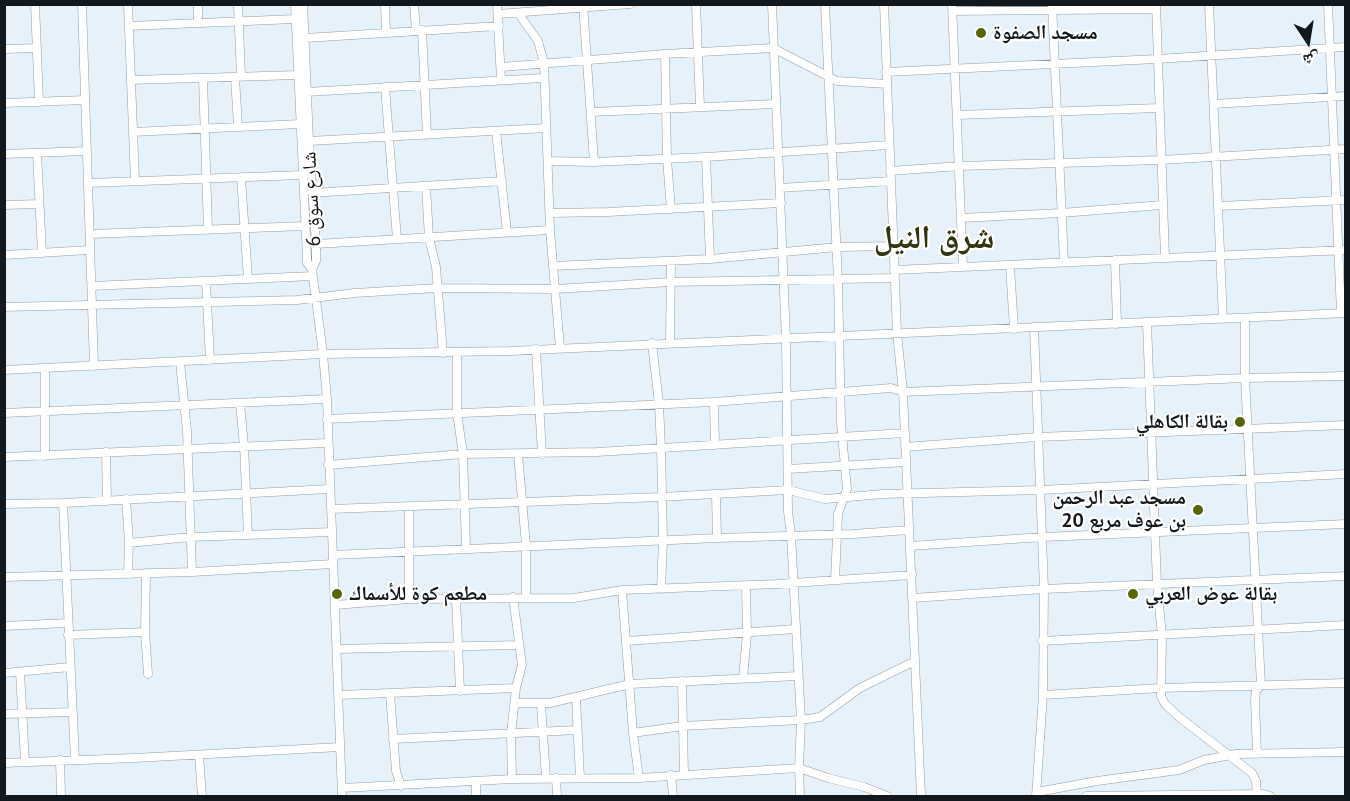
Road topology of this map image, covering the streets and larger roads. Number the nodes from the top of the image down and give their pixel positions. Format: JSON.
{"nodes":[{"id":1,"x":35,"y":4,"type":"edge"},
{"id":2,"x":82,"y":4,"type":"edge"},
{"id":3,"x":128,"y":4,"type":"edge"},
{"id":4,"x":198,"y":4,"type":"edge"},
{"id":5,"x":238,"y":4,"type":"edge"},
{"id":6,"x":295,"y":4,"type":"edge"},
{"id":7,"x":303,"y":4,"type":"edge"},
{"id":8,"x":385,"y":4,"type":"edge"},
{"id":9,"x":414,"y":4,"type":"edge"},
{"id":10,"x":497,"y":4,"type":"edge"},
{"id":11,"x":630,"y":4,"type":"edge"},
{"id":12,"x":696,"y":4,"type":"edge"},
{"id":13,"x":772,"y":4,"type":"edge"},
{"id":14,"x":825,"y":4,"type":"edge"},
{"id":15,"x":884,"y":4,"type":"edge"},
{"id":16,"x":1209,"y":4,"type":"edge"},
{"id":17,"x":1328,"y":4,"type":"edge"},
{"id":18,"x":583,"y":6,"type":"edge"},
{"id":19,"x":1053,"y":7,"type":"edge"},
{"id":20,"x":1156,"y":7,"type":"edge"},
{"id":21,"x":952,"y":8,"type":"edge"},
{"id":22,"x":518,"y":13,"type":"junction"},
{"id":23,"x":498,"y":14,"type":"junction"},
{"id":24,"x":295,"y":19,"type":"junction"},
{"id":25,"x":238,"y":21,"type":"junction"},
{"id":26,"x":198,"y":22,"type":"junction"},
{"id":27,"x":129,"y":26,"type":"junction"},
{"id":28,"x":499,"y":26,"type":"junction"},
{"id":29,"x":419,"y":30,"type":"junction"},
{"id":30,"x":386,"y":33,"type":"junction"},
{"id":31,"x":305,"y":38,"type":"junction"},
{"id":32,"x":1331,"y":47,"type":"junction"},
{"id":33,"x":1346,"y":47,"type":"edge"},
{"id":34,"x":36,"y":48,"type":"junction"},
{"id":35,"x":773,"y":48,"type":"junction"},
{"id":36,"x":4,"y":49,"type":"edge"},
{"id":37,"x":698,"y":53,"type":"junction"},
{"id":38,"x":664,"y":54,"type":"junction"},
{"id":39,"x":1212,"y":55,"type":"junction"},
{"id":40,"x":1157,"y":59,"type":"junction"},
{"id":41,"x":587,"y":60,"type":"junction"},
{"id":42,"x":543,"y":63,"type":"junction"},
{"id":43,"x":1055,"y":64,"type":"junction"},
{"id":44,"x":501,"y":67,"type":"junction"},
{"id":45,"x":954,"y":70,"type":"junction"},
{"id":46,"x":886,"y":72,"type":"junction"},
{"id":47,"x":298,"y":75,"type":"junction"},
{"id":48,"x":827,"y":76,"type":"junction"},
{"id":49,"x":238,"y":77,"type":"junction"},
{"id":50,"x":203,"y":78,"type":"junction"},
{"id":51,"x":543,"y":78,"type":"junction"},
{"id":52,"x":131,"y":80,"type":"junction"},
{"id":53,"x":501,"y":80,"type":"junction"},
{"id":54,"x":426,"y":84,"type":"junction"},
{"id":55,"x":887,"y":84,"type":"junction"},
{"id":56,"x":385,"y":87,"type":"junction"},
{"id":57,"x":307,"y":92,"type":"junction"},
{"id":58,"x":1332,"y":96,"type":"junction"},
{"id":59,"x":1346,"y":96,"type":"edge"},
{"id":60,"x":85,"y":100,"type":"junction"},
{"id":61,"x":39,"y":102,"type":"junction"},
{"id":62,"x":4,"y":104,"type":"edge"},
{"id":63,"x":775,"y":104,"type":"junction"},
{"id":64,"x":1214,"y":104,"type":"junction"},
{"id":65,"x":700,"y":106,"type":"junction"},
{"id":66,"x":666,"y":107,"type":"junction"},
{"id":67,"x":1159,"y":108,"type":"junction"},
{"id":68,"x":591,"y":112,"type":"junction"},
{"id":69,"x":1058,"y":113,"type":"junction"},
{"id":70,"x":957,"y":115,"type":"junction"},
{"id":71,"x":300,"y":124,"type":"junction"},
{"id":72,"x":238,"y":126,"type":"junction"},
{"id":73,"x":204,"y":128,"type":"junction"},
{"id":74,"x":546,"y":128,"type":"junction"},
{"id":75,"x":496,"y":131,"type":"junction"},
{"id":76,"x":133,"y":132,"type":"junction"},
{"id":77,"x":427,"y":135,"type":"junction"},
{"id":78,"x":388,"y":137,"type":"junction"},
{"id":79,"x":309,"y":141,"type":"junction"},
{"id":80,"x":889,"y":145,"type":"junction"},
{"id":81,"x":831,"y":148,"type":"junction"},
{"id":82,"x":1346,"y":149,"type":"edge"},
{"id":83,"x":1333,"y":150,"type":"junction"},
{"id":84,"x":87,"y":151,"type":"junction"},
{"id":85,"x":779,"y":152,"type":"junction"},
{"id":86,"x":37,"y":153,"type":"junction"},
{"id":87,"x":4,"y":154,"type":"edge"},
{"id":88,"x":1216,"y":156,"type":"junction"},
{"id":89,"x":706,"y":157,"type":"junction"},
{"id":90,"x":667,"y":159,"type":"junction"},
{"id":91,"x":1161,"y":160,"type":"junction"},
{"id":92,"x":548,"y":161,"type":"junction"},
{"id":93,"x":594,"y":162,"type":"junction"},
{"id":94,"x":1059,"y":163,"type":"junction"},
{"id":95,"x":960,"y":166,"type":"junction"},
{"id":96,"x":890,"y":171,"type":"junction"},
{"id":97,"x":302,"y":175,"type":"junction"},
{"id":98,"x":241,"y":177,"type":"junction"},
{"id":99,"x":205,"y":178,"type":"junction"},
{"id":100,"x":135,"y":181,"type":"junction"},
{"id":101,"x":502,"y":181,"type":"junction"},
{"id":102,"x":891,"y":181,"type":"junction"},
{"id":103,"x":88,"y":183,"type":"junction"},
{"id":104,"x":833,"y":185,"type":"junction"},
{"id":105,"x":426,"y":186,"type":"junction"},
{"id":106,"x":392,"y":188,"type":"junction"},
{"id":107,"x":780,"y":188,"type":"junction"},
{"id":108,"x":312,"y":194,"type":"junction"},
{"id":109,"x":1341,"y":200,"type":"edge"},
{"id":110,"x":781,"y":203,"type":"junction"},
{"id":111,"x":39,"y":204,"type":"junction"},
{"id":112,"x":4,"y":205,"type":"edge"},
{"id":113,"x":1162,"y":205,"type":"junction"},
{"id":114,"x":1219,"y":206,"type":"junction"},
{"id":115,"x":707,"y":207,"type":"junction"},
{"id":116,"x":672,"y":209,"type":"junction"},
{"id":117,"x":549,"y":213,"type":"junction"},
{"id":118,"x":1061,"y":213,"type":"junction"},
{"id":119,"x":961,"y":218,"type":"junction"},
{"id":120,"x":305,"y":226,"type":"junction"},
{"id":121,"x":244,"y":228,"type":"junction"},
{"id":122,"x":208,"y":230,"type":"junction"},
{"id":123,"x":550,"y":230,"type":"junction"},
{"id":124,"x":507,"y":232,"type":"junction"},
{"id":125,"x":90,"y":234,"type":"junction"},
{"id":126,"x":429,"y":238,"type":"junction"},
{"id":127,"x":397,"y":239,"type":"junction"},
{"id":128,"x":316,"y":244,"type":"junction"},
{"id":129,"x":893,"y":246,"type":"junction"},
{"id":130,"x":837,"y":248,"type":"junction"},
{"id":131,"x":90,"y":250,"type":"junction"},
{"id":132,"x":1342,"y":251,"type":"edge"},
{"id":133,"x":42,"y":253,"type":"junction"},
{"id":134,"x":782,"y":253,"type":"junction"},
{"id":135,"x":4,"y":255,"type":"edge"},
{"id":136,"x":1220,"y":256,"type":"junction"},
{"id":137,"x":710,"y":258,"type":"junction"},
{"id":138,"x":1165,"y":258,"type":"junction"},
{"id":139,"x":1115,"y":260,"type":"junction"},
{"id":140,"x":671,"y":261,"type":"junction"},
{"id":141,"x":1064,"y":262,"type":"junction"},
{"id":142,"x":554,"y":266,"type":"junction"},
{"id":143,"x":1010,"y":266,"type":"junction"},
{"id":144,"x":963,"y":267,"type":"junction"},
{"id":145,"x":312,"y":273,"type":"junction"},
{"id":146,"x":894,"y":274,"type":"junction"},
{"id":147,"x":248,"y":279,"type":"junction"},
{"id":148,"x":783,"y":280,"type":"junction"},
{"id":149,"x":838,"y":280,"type":"junction"},
{"id":150,"x":206,"y":281,"type":"junction"},
{"id":151,"x":670,"y":282,"type":"junction"},
{"id":152,"x":92,"y":286,"type":"junction"},
{"id":153,"x":437,"y":288,"type":"junction"},
{"id":154,"x":556,"y":288,"type":"junction"},
{"id":155,"x":315,"y":298,"type":"junction"},
{"id":156,"x":208,"y":302,"type":"junction"},
{"id":157,"x":92,"y":304,"type":"junction"},
{"id":158,"x":4,"y":308,"type":"edge"},
{"id":159,"x":1343,"y":313,"type":"edge"},
{"id":160,"x":1245,"y":318,"type":"junction"},
{"id":161,"x":1223,"y":319,"type":"junction"},
{"id":162,"x":1148,"y":323,"type":"junction"},
{"id":163,"x":1117,"y":324,"type":"junction"},
{"id":164,"x":1034,"y":327,"type":"junction"},
{"id":165,"x":1014,"y":329,"type":"junction"},
{"id":166,"x":897,"y":333,"type":"junction"},
{"id":167,"x":839,"y":336,"type":"junction"},
{"id":168,"x":786,"y":339,"type":"junction"},
{"id":169,"x":652,"y":343,"type":"junction"},
{"id":170,"x":670,"y":343,"type":"junction"},
{"id":171,"x":560,"y":348,"type":"junction"},
{"id":172,"x":536,"y":349,"type":"junction"},
{"id":173,"x":457,"y":352,"type":"junction"},
{"id":174,"x":443,"y":353,"type":"junction"},
{"id":175,"x":323,"y":354,"type":"junction"},
{"id":176,"x":210,"y":360,"type":"junction"},
{"id":177,"x":180,"y":362,"type":"junction"},
{"id":178,"x":94,"y":366,"type":"junction"},
{"id":179,"x":45,"y":368,"type":"junction"},
{"id":180,"x":4,"y":370,"type":"edge"},
{"id":181,"x":1346,"y":376,"type":"edge"},
{"id":182,"x":1245,"y":378,"type":"junction"},
{"id":183,"x":1149,"y":382,"type":"junction"},
{"id":184,"x":1037,"y":388,"type":"junction"},
{"id":185,"x":841,"y":392,"type":"junction"},
{"id":186,"x":903,"y":392,"type":"junction"},
{"id":187,"x":787,"y":398,"type":"junction"},
{"id":188,"x":327,"y":399,"type":"junction"},
{"id":189,"x":714,"y":402,"type":"junction"},
{"id":190,"x":240,"y":403,"type":"junction"},
{"id":191,"x":185,"y":404,"type":"junction"},
{"id":192,"x":659,"y":404,"type":"junction"},
{"id":193,"x":540,"y":408,"type":"junction"},
{"id":194,"x":46,"y":411,"type":"junction"},
{"id":195,"x":4,"y":413,"type":"edge"},
{"id":196,"x":457,"y":413,"type":"junction"},
{"id":197,"x":327,"y":419,"type":"junction"},
{"id":198,"x":1346,"y":425,"type":"edge"},
{"id":199,"x":1248,"y":428,"type":"junction"},
{"id":200,"x":905,"y":433,"type":"junction"},
{"id":201,"x":1153,"y":433,"type":"junction"},
{"id":202,"x":843,"y":435,"type":"junction"},
{"id":203,"x":1038,"y":436,"type":"junction"},
{"id":204,"x":788,"y":441,"type":"junction"},
{"id":205,"x":327,"y":442,"type":"junction"},
{"id":206,"x":715,"y":445,"type":"junction"},
{"id":207,"x":244,"y":446,"type":"junction"},
{"id":208,"x":905,"y":447,"type":"junction"},
{"id":209,"x":661,"y":448,"type":"junction"},
{"id":210,"x":186,"y":450,"type":"junction"},
{"id":211,"x":106,"y":452,"type":"junction"},
{"id":212,"x":463,"y":454,"type":"junction"},
{"id":213,"x":518,"y":454,"type":"junction"},
{"id":214,"x":542,"y":454,"type":"junction"},
{"id":215,"x":45,"y":456,"type":"junction"},
{"id":216,"x":4,"y":457,"type":"edge"},
{"id":217,"x":906,"y":462,"type":"junction"},
{"id":218,"x":328,"y":465,"type":"junction"},
{"id":219,"x":845,"y":465,"type":"junction"},
{"id":220,"x":788,"y":469,"type":"junction"},
{"id":221,"x":1346,"y":474,"type":"edge"},
{"id":222,"x":1250,"y":479,"type":"junction"},
{"id":223,"x":1154,"y":485,"type":"junction"},
{"id":224,"x":330,"y":489,"type":"junction"},
{"id":225,"x":788,"y":490,"type":"junction"},
{"id":226,"x":1041,"y":490,"type":"junction"},
{"id":227,"x":908,"y":493,"type":"junction"},
{"id":228,"x":247,"y":494,"type":"junction"},
{"id":229,"x":716,"y":495,"type":"junction"},
{"id":230,"x":190,"y":496,"type":"junction"},
{"id":231,"x":661,"y":497,"type":"junction"},
{"id":232,"x":845,"y":497,"type":"junction"},
{"id":233,"x":126,"y":499,"type":"junction"},
{"id":234,"x":107,"y":501,"type":"junction"},
{"id":235,"x":522,"y":501,"type":"junction"},
{"id":236,"x":63,"y":503,"type":"junction"},
{"id":237,"x":4,"y":504,"type":"edge"},
{"id":238,"x":463,"y":505,"type":"junction"},
{"id":239,"x":409,"y":508,"type":"junction"},
{"id":240,"x":331,"y":509,"type":"junction"},
{"id":241,"x":1346,"y":524,"type":"edge"},
{"id":242,"x":909,"y":530,"type":"junction"},
{"id":243,"x":1254,"y":530,"type":"junction"},
{"id":244,"x":332,"y":532,"type":"junction"},
{"id":245,"x":1155,"y":533,"type":"junction"},
{"id":246,"x":837,"y":534,"type":"junction"},
{"id":247,"x":248,"y":535,"type":"junction"},
{"id":248,"x":791,"y":535,"type":"junction"},
{"id":249,"x":190,"y":537,"type":"junction"},
{"id":250,"x":1043,"y":537,"type":"junction"},
{"id":251,"x":717,"y":538,"type":"junction"},
{"id":252,"x":663,"y":541,"type":"junction"},
{"id":253,"x":129,"y":543,"type":"junction"},
{"id":254,"x":526,"y":545,"type":"junction"},
{"id":255,"x":910,"y":546,"type":"junction"},
{"id":256,"x":466,"y":548,"type":"junction"},
{"id":257,"x":410,"y":550,"type":"junction"},
{"id":258,"x":333,"y":555,"type":"junction"},
{"id":259,"x":333,"y":564,"type":"junction"},
{"id":260,"x":192,"y":572,"type":"junction"},
{"id":261,"x":146,"y":573,"type":"junction"},
{"id":262,"x":128,"y":574,"type":"junction"},
{"id":263,"x":66,"y":575,"type":"junction"},
{"id":264,"x":912,"y":575,"type":"junction"},
{"id":265,"x":1346,"y":576,"type":"edge"},
{"id":266,"x":4,"y":577,"type":"edge"},
{"id":267,"x":835,"y":580,"type":"junction"},
{"id":268,"x":1256,"y":581,"type":"junction"},
{"id":269,"x":793,"y":583,"type":"junction"},
{"id":270,"x":1157,"y":584,"type":"junction"},
{"id":271,"x":746,"y":586,"type":"junction"},
{"id":272,"x":661,"y":589,"type":"junction"},
{"id":273,"x":1044,"y":589,"type":"junction"},
{"id":274,"x":622,"y":590,"type":"junction"},
{"id":275,"x":513,"y":597,"type":"junction"},
{"id":276,"x":526,"y":597,"type":"junction"},
{"id":277,"x":456,"y":598,"type":"junction"},
{"id":278,"x":913,"y":598,"type":"junction"},
{"id":279,"x":408,"y":599,"type":"junction"},
{"id":280,"x":335,"y":605,"type":"junction"},
{"id":281,"x":68,"y":623,"type":"junction"},
{"id":282,"x":1346,"y":625,"type":"edge"},
{"id":283,"x":4,"y":626,"type":"edge"},
{"id":284,"x":795,"y":629,"type":"junction"},
{"id":285,"x":1258,"y":631,"type":"junction"},
{"id":286,"x":145,"y":632,"type":"junction"},
{"id":287,"x":68,"y":634,"type":"junction"},
{"id":288,"x":747,"y":634,"type":"junction"},
{"id":289,"x":1162,"y":636,"type":"junction"},
{"id":290,"x":627,"y":641,"type":"junction"},
{"id":291,"x":1042,"y":641,"type":"junction"},
{"id":292,"x":519,"y":645,"type":"junction"},
{"id":293,"x":459,"y":646,"type":"junction"},
{"id":294,"x":337,"y":649,"type":"junction"},
{"id":295,"x":915,"y":661,"type":"junction"},
{"id":296,"x":70,"y":667,"type":"junction"},
{"id":297,"x":20,"y":672,"type":"junction"},
{"id":298,"x":4,"y":673,"type":"edge"},
{"id":299,"x":148,"y":674,"type":"dead end"},
{"id":300,"x":798,"y":676,"type":"junction"},
{"id":301,"x":743,"y":678,"type":"junction"},
{"id":302,"x":682,"y":681,"type":"junction"},
{"id":303,"x":1346,"y":683,"type":"edge"},
{"id":304,"x":630,"y":684,"type":"junction"},
{"id":305,"x":1261,"y":685,"type":"junction"},
{"id":306,"x":516,"y":688,"type":"junction"},
{"id":307,"x":1161,"y":688,"type":"junction"},
{"id":308,"x":460,"y":691,"type":"junction"},
{"id":309,"x":390,"y":694,"type":"junction"},
{"id":310,"x":339,"y":695,"type":"junction"},
{"id":311,"x":1043,"y":695,"type":"junction"},
{"id":312,"x":576,"y":699,"type":"junction"},
{"id":313,"x":515,"y":703,"type":"junction"},
{"id":314,"x":541,"y":704,"type":"junction"},
{"id":315,"x":72,"y":712,"type":"junction"},
{"id":316,"x":4,"y":714,"type":"edge"},
{"id":317,"x":22,"y":714,"type":"junction"},
{"id":318,"x":801,"y":720,"type":"junction"},
{"id":319,"x":682,"y":726,"type":"junction"},
{"id":320,"x":578,"y":730,"type":"junction"},
{"id":321,"x":543,"y":731,"type":"junction"},
{"id":322,"x":633,"y":732,"type":"junction"},
{"id":323,"x":511,"y":734,"type":"junction"},
{"id":324,"x":393,"y":739,"type":"junction"},
{"id":325,"x":340,"y":747,"type":"junction"},
{"id":326,"x":1346,"y":752,"type":"edge"},
{"id":327,"x":199,"y":754,"type":"junction"},
{"id":328,"x":1257,"y":754,"type":"junction"},
{"id":329,"x":1228,"y":755,"type":"junction"},
{"id":330,"x":60,"y":760,"type":"junction"},
{"id":331,"x":75,"y":760,"type":"junction"},
{"id":332,"x":25,"y":762,"type":"junction"},
{"id":333,"x":4,"y":763,"type":"edge"},
{"id":334,"x":798,"y":768,"type":"junction"},
{"id":335,"x":684,"y":774,"type":"junction"},
{"id":336,"x":671,"y":775,"type":"junction"},
{"id":337,"x":546,"y":778,"type":"junction"},
{"id":338,"x":556,"y":778,"type":"junction"},
{"id":339,"x":580,"y":778,"type":"junction"},
{"id":340,"x":639,"y":778,"type":"junction"},
{"id":341,"x":512,"y":779,"type":"junction"},
{"id":342,"x":476,"y":781,"type":"junction"},
{"id":343,"x":400,"y":786,"type":"junction"},
{"id":344,"x":342,"y":793,"type":"edge"},
{"id":345,"x":1037,"y":794,"type":"edge"},
{"id":346,"x":1141,"y":795,"type":"edge"},
{"id":347,"x":61,"y":796,"type":"edge"},
{"id":348,"x":202,"y":796,"type":"edge"},
{"id":349,"x":476,"y":796,"type":"edge"},
{"id":350,"x":557,"y":796,"type":"edge"},
{"id":351,"x":673,"y":796,"type":"edge"},
{"id":352,"x":800,"y":796,"type":"edge"},
{"id":353,"x":887,"y":796,"type":"edge"},
{"id":354,"x":921,"y":796,"type":"edge"},
{"id":355,"x":1086,"y":796,"type":"edge"},
{"id":356,"x":1257,"y":796,"type":"edge"},
{"id":357,"x":1270,"y":796,"type":"edge"}],
"edges":[{"from":1,"to":34,"type":"street"},
{"from":2,"to":60,"type":"street"},
{"from":3,"to":27,"type":"street"},
{"from":4,"to":26,"type":"street"},
{"from":5,"to":25,"type":"street"},
{"from":6,"to":24,"type":"street","name":"شارع سوق 6"},
{"from":7,"to":31,"type":"street","name":"شارع سوق 6"},
{"from":8,"to":30,"type":"street"},
{"from":9,"to":29,"type":"street"},
{"from":10,"to":23,"type":"street"},
{"from":11,"to":18,"type":"street"},
{"from":12,"to":37,"type":"street"},
{"from":13,"to":35,"type":"street"},
{"from":14,"to":48,"type":"street"},
{"from":15,"to":46,"type":"street"},
{"from":16,"to":39,"type":"street"},
{"from":17,"to":32,"type":"street"},
{"from":18,"to":22,"type":"street"},
{"from":18,"to":41,"type":"street"},
{"from":19,"to":20,"type":"street"},
{"from":19,"to":21,"type":"street"},
{"from":19,"to":43,"type":"street"},
{"from":20,"to":40,"type":"street"},
{"from":21,"to":45,"type":"street"},
{"from":22,"to":23,"type":"street"},
{"from":22,"to":42,"type":"street"},
{"from":23,"to":28,"type":"street"},
{"from":24,"to":25,"type":"street"},
{"from":24,"to":47,"type":"street","name":"شارع سوق 6"},
{"from":25,"to":26,"type":"street"},
{"from":25,"to":49,"type":"street"},
{"from":26,"to":27,"type":"street"},
{"from":27,"to":52,"type":"street"},
{"from":28,"to":29,"type":"street"},
{"from":28,"to":44,"type":"street"},
{"from":29,"to":30,"type":"street"},
{"from":29,"to":54,"type":"street"},
{"from":30,"to":31,"type":"street"},
{"from":31,"to":57,"type":"street","name":"شارع سوق 6"},
{"from":32,"to":33,"type":"street"},
{"from":32,"to":39,"type":"street"},
{"from":32,"to":58,"type":"street"},
{"from":34,"to":36,"type":"street"},
{"from":34,"to":61,"type":"street"},
{"from":35,"to":37,"type":"street"},
{"from":35,"to":48,"type":"street"},
{"from":35,"to":63,"type":"street"},
{"from":37,"to":38,"type":"street"},
{"from":37,"to":65,"type":"street"},
{"from":38,"to":41,"type":"street"},
{"from":38,"to":66,"type":"street"},
{"from":39,"to":40,"type":"street"},
{"from":39,"to":64,"type":"street"},
{"from":40,"to":43,"type":"street"},
{"from":40,"to":67,"type":"street"},
{"from":41,"to":42,"type":"street"},
{"from":41,"to":68,"type":"street"},
{"from":42,"to":44,"type":"street"},
{"from":42,"to":51,"type":"street"},
{"from":43,"to":45,"type":"street"},
{"from":43,"to":69,"type":"street"},
{"from":44,"to":53,"type":"street"},
{"from":45,"to":46,"type":"street"},
{"from":45,"to":70,"type":"street"},
{"from":46,"to":55,"type":"street"},
{"from":47,"to":49,"type":"street"},
{"from":47,"to":71,"type":"street","name":"شارع سوق 6"},
{"from":48,"to":55,"type":"street"},
{"from":48,"to":81,"type":"street"},
{"from":49,"to":50,"type":"street"},
{"from":49,"to":72,"type":"street"},
{"from":50,"to":52,"type":"street"},
{"from":50,"to":73,"type":"street"},
{"from":51,"to":53,"type":"street"},
{"from":51,"to":74,"type":"street"},
{"from":52,"to":76,"type":"street"},
{"from":53,"to":54,"type":"street"},
{"from":54,"to":56,"type":"street"},
{"from":54,"to":77,"type":"street"},
{"from":55,"to":80,"type":"street"},
{"from":56,"to":57,"type":"street"},
{"from":56,"to":78,"type":"street"},
{"from":57,"to":79,"type":"street","name":"شارع سوق 6"},
{"from":58,"to":59,"type":"street"},
{"from":58,"to":64,"type":"street"},
{"from":58,"to":83,"type":"street"},
{"from":60,"to":61,"type":"street"},
{"from":60,"to":84,"type":"street"},
{"from":61,"to":62,"type":"street"},
{"from":63,"to":65,"type":"street"},
{"from":63,"to":85,"type":"street"},
{"from":64,"to":88,"type":"street"},
{"from":65,"to":66,"type":"street"},
{"from":66,"to":68,"type":"street"},
{"from":66,"to":90,"type":"street"},
{"from":67,"to":69,"type":"street"},
{"from":67,"to":91,"type":"street"},
{"from":68,"to":93,"type":"street"},
{"from":69,"to":70,"type":"street"},
{"from":69,"to":94,"type":"street"},
{"from":70,"to":95,"type":"street"},
{"from":71,"to":72,"type":"street"},
{"from":71,"to":97,"type":"street","name":"شارع سوق 6"},
{"from":72,"to":73,"type":"street"},
{"from":73,"to":76,"type":"street"},
{"from":73,"to":99,"type":"street"},
{"from":74,"to":75,"type":"street"},
{"from":74,"to":92,"type":"street"},
{"from":75,"to":77,"type":"street"},
{"from":75,"to":101,"type":"street"},
{"from":76,"to":100,"type":"street"},
{"from":77,"to":78,"type":"street"},
{"from":78,"to":79,"type":"street"},
{"from":78,"to":106,"type":"street"},
{"from":79,"to":108,"type":"street","name":"شارع سوق 6"},
{"from":80,"to":81,"type":"street"},
{"from":80,"to":96,"type":"street"},
{"from":81,"to":85,"type":"street"},
{"from":81,"to":104,"type":"street"},
{"from":82,"to":83,"type":"street"},
{"from":83,"to":88,"type":"street"},
{"from":83,"to":109,"type":"street"},
{"from":84,"to":86,"type":"street"},
{"from":84,"to":103,"type":"street"},
{"from":85,"to":89,"type":"street"},
{"from":85,"to":107,"type":"street"},
{"from":86,"to":87,"type":"street"},
{"from":86,"to":111,"type":"street"},
{"from":88,"to":91,"type":"street"},
{"from":88,"to":114,"type":"street"},
{"from":89,"to":90,"type":"street"},
{"from":89,"to":115,"type":"street"},
{"from":90,"to":93,"type":"street"},
{"from":90,"to":116,"type":"street"},
{"from":91,"to":94,"type":"street"},
{"from":91,"to":113,"type":"street"},
{"from":92,"to":93,"type":"street"},
{"from":92,"to":117,"type":"street"},
{"from":94,"to":95,"type":"street"},
{"from":94,"to":118,"type":"street"},
{"from":95,"to":96,"type":"street"},
{"from":95,"to":119,"type":"street"},
{"from":96,"to":102,"type":"street"},
{"from":97,"to":98,"type":"street"},
{"from":97,"to":120,"type":"street","name":"شارع سوق 6"},
{"from":98,"to":99,"type":"street"},
{"from":98,"to":121,"type":"street"},
{"from":99,"to":100,"type":"street"},
{"from":99,"to":122,"type":"street"},
{"from":100,"to":103,"type":"street"},
{"from":101,"to":105,"type":"street"},
{"from":101,"to":124,"type":"street"},
{"from":102,"to":104,"type":"street"},
{"from":102,"to":129,"type":"street"},
{"from":103,"to":125,"type":"street"},
{"from":104,"to":107,"type":"street"},
{"from":104,"to":130,"type":"street"},
{"from":105,"to":106,"type":"street"},
{"from":105,"to":126,"type":"street"},
{"from":106,"to":108,"type":"street"},
{"from":106,"to":127,"type":"street"},
{"from":107,"to":110,"type":"street"},
{"from":108,"to":128,"type":"street","name":"شارع سوق 6"},
{"from":109,"to":114,"type":"street"},
{"from":109,"to":132,"type":"street"},
{"from":110,"to":115,"type":"street"},
{"from":110,"to":134,"type":"street"},
{"from":111,"to":112,"type":"street"},
{"from":111,"to":133,"type":"street"},
{"from":113,"to":118,"type":"street"},
{"from":113,"to":138,"type":"street"},
{"from":114,"to":136,"type":"street"},
{"from":115,"to":116,"type":"street"},
{"from":115,"to":137,"type":"street"},
{"from":116,"to":117,"type":"street"},
{"from":117,"to":123,"type":"street"},
{"from":118,"to":119,"type":"street"},
{"from":118,"to":141,"type":"street"},
{"from":119,"to":144,"type":"street"},
{"from":120,"to":121,"type":"street"},
{"from":120,"to":145,"type":"street","name":"شارع سوق 6"},
{"from":121,"to":122,"type":"street"},
{"from":121,"to":147,"type":"street"},
{"from":122,"to":125,"type":"street"},
{"from":123,"to":124,"type":"street"},
{"from":123,"to":142,"type":"street"},
{"from":124,"to":126,"type":"street"},
{"from":125,"to":131,"type":"street"},
{"from":126,"to":127,"type":"street"},
{"from":126,"to":153,"type":"street"},
{"from":127,"to":128,"type":"street"},
{"from":128,"to":145,"type":"street","name":"شارع سوق 6"},
{"from":129,"to":130,"type":"street"},
{"from":129,"to":146,"type":"street"},
{"from":130,"to":134,"type":"street"},
{"from":130,"to":149,"type":"street"},
{"from":131,"to":133,"type":"street"},
{"from":131,"to":152,"type":"street"},
{"from":132,"to":136,"type":"street"},
{"from":132,"to":159,"type":"street"},
{"from":133,"to":135,"type":"street"},
{"from":134,"to":137,"type":"street"},
{"from":134,"to":148,"type":"street"},
{"from":136,"to":138,"type":"street"},
{"from":136,"to":161,"type":"street"},
{"from":137,"to":140,"type":"street"},
{"from":138,"to":139,"type":"street"},
{"from":139,"to":141,"type":"street"},
{"from":139,"to":163,"type":"street"},
{"from":140,"to":142,"type":"street"},
{"from":140,"to":151,"type":"street"},
{"from":141,"to":143,"type":"street"},
{"from":142,"to":154,"type":"street"},
{"from":143,"to":144,"type":"street"},
{"from":143,"to":165,"type":"street"},
{"from":144,"to":146,"type":"street"},
{"from":145,"to":147,"type":"street"},
{"from":145,"to":155,"type":"street"},
{"from":146,"to":149,"type":"street"},
{"from":146,"to":166,"type":"street"},
{"from":147,"to":150,"type":"street"},
{"from":148,"to":149,"type":"street"},
{"from":148,"to":151,"type":"street"},
{"from":148,"to":168,"type":"street"},
{"from":149,"to":167,"type":"street"},
{"from":150,"to":152,"type":"street"},
{"from":150,"to":156,"type":"street"},
{"from":151,"to":154,"type":"street"},
{"from":151,"to":170,"type":"street"},
{"from":152,"to":157,"type":"street"},
{"from":153,"to":154,"type":"street"},
{"from":153,"to":155,"type":"street"},
{"from":153,"to":174,"type":"street"},
{"from":154,"to":171,"type":"street"},
{"from":155,"to":156,"type":"street"},
{"from":155,"to":175,"type":"street"},
{"from":156,"to":157,"type":"street"},
{"from":156,"to":176,"type":"street"},
{"from":157,"to":158,"type":"street"},
{"from":157,"to":178,"type":"street"},
{"from":159,"to":160,"type":"street"},
{"from":160,"to":161,"type":"street"},
{"from":160,"to":182,"type":"street"},
{"from":161,"to":162,"type":"street"},
{"from":162,"to":163,"type":"street"},
{"from":162,"to":183,"type":"street"},
{"from":163,"to":164,"type":"street"},
{"from":164,"to":165,"type":"street"},
{"from":164,"to":184,"type":"street"},
{"from":165,"to":166,"type":"street"},
{"from":166,"to":167,"type":"street"},
{"from":166,"to":186,"type":"street"},
{"from":167,"to":168,"type":"street"},
{"from":167,"to":185,"type":"street"},
{"from":168,"to":170,"type":"street"},
{"from":168,"to":187,"type":"street"},
{"from":169,"to":170,"type":"street"},
{"from":169,"to":171,"type":"street"},
{"from":169,"to":192,"type":"street"},
{"from":171,"to":172,"type":"street"},
{"from":172,"to":173,"type":"street"},
{"from":172,"to":193,"type":"street"},
{"from":173,"to":174,"type":"street"},
{"from":173,"to":196,"type":"street"},
{"from":174,"to":175,"type":"street"},
{"from":175,"to":176,"type":"street"},
{"from":175,"to":188,"type":"street"},
{"from":176,"to":177,"type":"street"},
{"from":177,"to":178,"type":"street"},
{"from":177,"to":191,"type":"street"},
{"from":178,"to":179,"type":"street"},
{"from":179,"to":180,"type":"street"},
{"from":179,"to":194,"type":"street"},
{"from":181,"to":182,"type":"street"},
{"from":182,"to":183,"type":"street"},
{"from":182,"to":199,"type":"street"},
{"from":183,"to":184,"type":"street"},
{"from":183,"to":201,"type":"street"},
{"from":184,"to":186,"type":"street"},
{"from":184,"to":203,"type":"street"},
{"from":185,"to":186,"type":"street"},
{"from":185,"to":187,"type":"street"},
{"from":185,"to":202,"type":"street"},
{"from":186,"to":200,"type":"street"},
{"from":187,"to":189,"type":"street"},
{"from":187,"to":204,"type":"street"},
{"from":188,"to":190,"type":"street"},
{"from":188,"to":197,"type":"street"},
{"from":189,"to":192,"type":"street"},
{"from":189,"to":206,"type":"street"},
{"from":190,"to":191,"type":"street"},
{"from":190,"to":207,"type":"street"},
{"from":191,"to":194,"type":"street"},
{"from":191,"to":210,"type":"street"},
{"from":192,"to":193,"type":"street"},
{"from":192,"to":209,"type":"street"},
{"from":193,"to":196,"type":"street"},
{"from":193,"to":214,"type":"street"},
{"from":194,"to":195,"type":"street"},
{"from":194,"to":215,"type":"street"},
{"from":196,"to":197,"type":"street"},
{"from":196,"to":212,"type":"street"},
{"from":197,"to":205,"type":"street"},
{"from":198,"to":199,"type":"street"},
{"from":199,"to":201,"type":"street"},
{"from":199,"to":222,"type":"street"},
{"from":200,"to":202,"type":"street"},
{"from":200,"to":208,"type":"street"},
{"from":201,"to":203,"type":"street"},
{"from":201,"to":223,"type":"street"},
{"from":202,"to":204,"type":"street"},
{"from":202,"to":219,"type":"street"},
{"from":203,"to":208,"type":"street"},
{"from":203,"to":226,"type":"street"},
{"from":204,"to":206,"type":"street"},
{"from":204,"to":220,"type":"street"},
{"from":205,"to":207,"type":"street"},
{"from":205,"to":218,"type":"street"},
{"from":206,"to":209,"type":"street"},
{"from":207,"to":210,"type":"street"},
{"from":207,"to":228,"type":"street"},
{"from":208,"to":217,"type":"street"},
{"from":209,"to":214,"type":"street"},
{"from":209,"to":231,"type":"street"},
{"from":210,"to":211,"type":"street"},
{"from":210,"to":230,"type":"street"},
{"from":211,"to":215,"type":"street"},
{"from":211,"to":234,"type":"street"},
{"from":212,"to":213,"type":"street"},
{"from":212,"to":218,"type":"street"},
{"from":212,"to":238,"type":"street"},
{"from":213,"to":214,"type":"street"},
{"from":213,"to":235,"type":"street"},
{"from":215,"to":216,"type":"street"},
{"from":217,"to":219,"type":"street"},
{"from":217,"to":227,"type":"street"},
{"from":218,"to":224,"type":"street"},
{"from":219,"to":220,"type":"street"},
{"from":219,"to":232,"type":"street"},
{"from":220,"to":225,"type":"street"},
{"from":221,"to":222,"type":"street"},
{"from":222,"to":223,"type":"street"},
{"from":222,"to":243,"type":"street"},
{"from":223,"to":226,"type":"street"},
{"from":223,"to":245,"type":"street"},
{"from":224,"to":228,"type":"street"},
{"from":224,"to":240,"type":"street"},
{"from":225,"to":229,"type":"street"},
{"from":225,"to":232,"type":"street"},
{"from":225,"to":248,"type":"street"},
{"from":226,"to":227,"type":"street"},
{"from":226,"to":250,"type":"street"},
{"from":227,"to":232,"type":"street"},
{"from":227,"to":242,"type":"street"},
{"from":228,"to":230,"type":"street"},
{"from":228,"to":247,"type":"street"},
{"from":229,"to":231,"type":"street"},
{"from":229,"to":251,"type":"street"},
{"from":230,"to":233,"type":"street"},
{"from":230,"to":249,"type":"street"},
{"from":231,"to":235,"type":"street"},
{"from":231,"to":252,"type":"street"},
{"from":232,"to":246,"type":"street"},
{"from":233,"to":234,"type":"street"},
{"from":233,"to":253,"type":"street"},
{"from":234,"to":236,"type":"street"},
{"from":235,"to":238,"type":"street"},
{"from":235,"to":254,"type":"street"},
{"from":236,"to":237,"type":"street"},
{"from":236,"to":263,"type":"street"},
{"from":238,"to":239,"type":"street"},
{"from":238,"to":256,"type":"street"},
{"from":239,"to":240,"type":"street"},
{"from":239,"to":257,"type":"street"},
{"from":240,"to":244,"type":"street"},
{"from":241,"to":243,"type":"street"},
{"from":242,"to":246,"type":"street"},
{"from":242,"to":255,"type":"street"},
{"from":243,"to":245,"type":"street"},
{"from":243,"to":268,"type":"street"},
{"from":244,"to":247,"type":"street"},
{"from":244,"to":258,"type":"street"},
{"from":245,"to":250,"type":"street"},
{"from":245,"to":270,"type":"street"},
{"from":246,"to":248,"type":"street"},
{"from":246,"to":267,"type":"street"},
{"from":247,"to":249,"type":"street"},
{"from":248,"to":251,"type":"street"},
{"from":248,"to":269,"type":"street"},
{"from":249,"to":253,"type":"street"},
{"from":249,"to":260,"type":"street"},
{"from":250,"to":255,"type":"street"},
{"from":250,"to":273,"type":"street"},
{"from":251,"to":252,"type":"street"},
{"from":252,"to":254,"type":"street"},
{"from":252,"to":272,"type":"street"},
{"from":253,"to":262,"type":"street"},
{"from":254,"to":256,"type":"street"},
{"from":254,"to":276,"type":"street"},
{"from":255,"to":264,"type":"street"},
{"from":256,"to":257,"type":"street"},
{"from":257,"to":258,"type":"street"},
{"from":257,"to":279,"type":"street"},
{"from":258,"to":259,"type":"street"},
{"from":259,"to":260,"type":"street"},
{"from":259,"to":280,"type":"street"},
{"from":260,"to":261,"type":"street"},
{"from":261,"to":262,"type":"street"},
{"from":261,"to":286,"type":"street"},
{"from":262,"to":263,"type":"street"},
{"from":263,"to":266,"type":"street"},
{"from":263,"to":281,"type":"street"},
{"from":264,"to":267,"type":"street"},
{"from":264,"to":278,"type":"street"},
{"from":265,"to":268,"type":"street"},
{"from":267,"to":269,"type":"street"},
{"from":268,"to":270,"type":"street"},
{"from":268,"to":285,"type":"street"},
{"from":269,"to":271,"type":"street"},
{"from":269,"to":284,"type":"street"},
{"from":270,"to":273,"type":"street"},
{"from":270,"to":289,"type":"street"},
{"from":271,"to":272,"type":"street"},
{"from":271,"to":288,"type":"street"},
{"from":272,"to":274,"type":"street"},
{"from":273,"to":278,"type":"street"},
{"from":273,"to":291,"type":"street"},
{"from":274,"to":276,"type":"street"},
{"from":274,"to":290,"type":"street"},
{"from":275,"to":276,"type":"street"},
{"from":275,"to":277,"type":"street"},
{"from":275,"to":292,"type":"street"},
{"from":277,"to":279,"type":"street"},
{"from":277,"to":293,"type":"street"},
{"from":278,"to":295,"type":"street"},
{"from":279,"to":280,"type":"street"},
{"from":280,"to":294,"type":"street"},
{"from":281,"to":283,"type":"street"},
{"from":281,"to":287,"type":"street"},
{"from":282,"to":285,"type":"street"},
{"from":284,"to":288,"type":"street"},
{"from":284,"to":300,"type":"street"},
{"from":285,"to":289,"type":"street"},
{"from":285,"to":305,"type":"street"},
{"from":286,"to":287,"type":"street"},
{"from":286,"to":299,"type":"street"},
{"from":287,"to":296,"type":"street"},
{"from":288,"to":290,"type":"street"},
{"from":288,"to":301,"type":"street"},
{"from":289,"to":291,"type":"street"},
{"from":289,"to":307,"type":"street"},
{"from":290,"to":304,"type":"street"},
{"from":291,"to":311,"type":"street"},
{"from":292,"to":293,"type":"street"},
{"from":292,"to":306,"type":"street"},
{"from":293,"to":294,"type":"street"},
{"from":293,"to":308,"type":"street"},
{"from":294,"to":310,"type":"street"},
{"from":295,"to":318,"type":"street"},
{"from":295,"to":354,"type":"street"},
{"from":296,"to":297,"type":"street"},
{"from":296,"to":315,"type":"street"},
{"from":297,"to":298,"type":"street"},
{"from":297,"to":317,"type":"street"},
{"from":300,"to":301,"type":"street"},
{"from":300,"to":318,"type":"street"},
{"from":301,"to":302,"type":"street"},
{"from":302,"to":304,"type":"street"},
{"from":302,"to":319,"type":"street"},
{"from":303,"to":305,"type":"street"},
{"from":304,"to":312,"type":"street"},
{"from":304,"to":322,"type":"street"},
{"from":305,"to":307,"type":"street"},
{"from":305,"to":328,"type":"street"},
{"from":306,"to":308,"type":"street"},
{"from":306,"to":313,"type":"street"},
{"from":307,"to":311,"type":"street"},
{"from":307,"to":329,"type":"street"},
{"from":308,"to":309,"type":"street"},
{"from":309,"to":310,"type":"street"},
{"from":309,"to":324,"type":"street"},
{"from":310,"to":325,"type":"street"},
{"from":311,"to":345,"type":"street"},
{"from":312,"to":314,"type":"street"},
{"from":312,"to":320,"type":"street"},
{"from":313,"to":314,"type":"street"},
{"from":313,"to":323,"type":"street"},
{"from":314,"to":321,"type":"street"},
{"from":315,"to":317,"type":"street"},
{"from":315,"to":331,"type":"street"},
{"from":316,"to":317,"type":"street"},
{"from":317,"to":332,"type":"street"},
{"from":318,"to":319,"type":"street"},
{"from":318,"to":334,"type":"street"},
{"from":319,"to":322,"type":"street"},
{"from":319,"to":335,"type":"street"},
{"from":320,"to":321,"type":"street"},
{"from":320,"to":339,"type":"street"},
{"from":321,"to":323,"type":"street"},
{"from":321,"to":337,"type":"street"},
{"from":322,"to":340,"type":"street"},
{"from":323,"to":324,"type":"street"},
{"from":323,"to":341,"type":"street"},
{"from":324,"to":343,"type":"street"},
{"from":325,"to":327,"type":"street"},
{"from":325,"to":344,"type":"street"},
{"from":326,"to":328,"type":"street"},
{"from":327,"to":331,"type":"street"},
{"from":327,"to":348,"type":"street"},
{"from":328,"to":329,"type":"street"},
{"from":329,"to":345,"type":"street"},
{"from":329,"to":356,"type":"street"},
{"from":330,"to":331,"type":"street"},
{"from":330,"to":332,"type":"street"},
{"from":330,"to":347,"type":"street"},
{"from":332,"to":333,"type":"street"},
{"from":334,"to":335,"type":"street"},
{"from":334,"to":352,"type":"street"},
{"from":334,"to":353,"type":"street"},
{"from":335,"to":336,"type":"street"},
{"from":336,"to":340,"type":"street"},
{"from":336,"to":351,"type":"street"},
{"from":337,"to":338,"type":"street"},
{"from":337,"to":341,"type":"street"},
{"from":338,"to":339,"type":"street"},
{"from":338,"to":350,"type":"street"},
{"from":339,"to":340,"type":"street"},
{"from":341,"to":342,"type":"street"},
{"from":342,"to":343,"type":"street"},
{"from":342,"to":349,"type":"street"},
{"from":343,"to":344,"type":"street"},
{"from":346,"to":355,"type":"street"},
{"from":346,"to":356,"type":"street"},
{"from":356,"to":357,"type":"street"}]}
